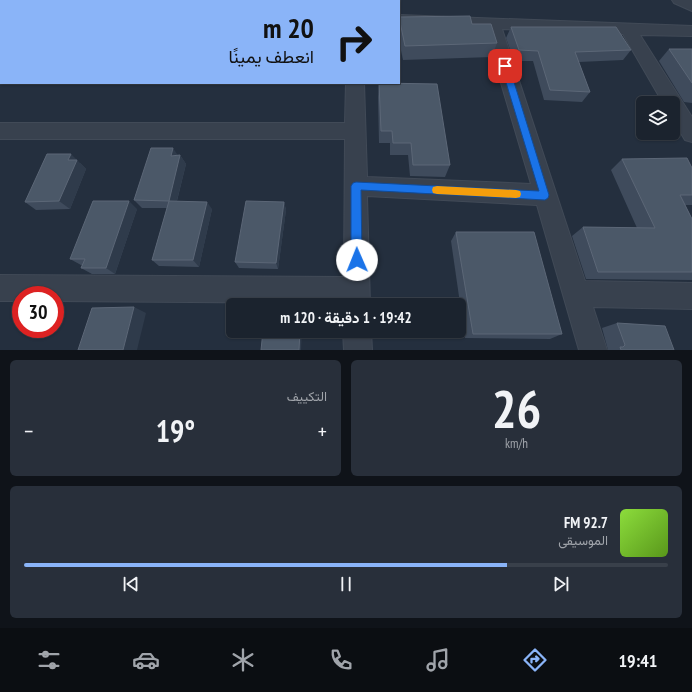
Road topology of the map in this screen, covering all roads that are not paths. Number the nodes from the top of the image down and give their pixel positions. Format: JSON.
{"nodes":[{"id":1,"x":400,"y":20,"type":"edge"},
{"id":2,"x":492,"y":23,"type":"junction"},
{"id":3,"x":628,"y":28,"type":"junction"},
{"id":4,"x":692,"y":31,"type":"edge"},
{"id":5,"x":354,"y":84,"type":"edge"},
{"id":6,"x":0,"y":131,"type":"edge"},
{"id":7,"x":355,"y":131,"type":"junction"},
{"id":8,"x":692,"y":134,"type":"edge"},
{"id":9,"x":356,"y":186,"type":"junction"},
{"id":10,"x":545,"y":195,"type":"junction"},
{"id":11,"x":0,"y":288,"type":"edge"},
{"id":12,"x":575,"y":294,"type":"junction"},
{"id":13,"x":692,"y":296,"type":"edge"},
{"id":14,"x":357,"y":297,"type":"edge"},
{"id":15,"x":357,"y":338,"type":"edge"},
{"id":16,"x":358,"y":350,"type":"edge"},
{"id":17,"x":593,"y":350,"type":"edge"}],
"edges":[{"from":1,"to":2,"type":"street"},
{"from":2,"to":3,"type":"street"},
{"from":2,"to":10,"type":"street"},
{"from":3,"to":4,"type":"street"},
{"from":3,"to":8,"type":"street"},
{"from":5,"to":7,"type":"street"},
{"from":6,"to":7,"type":"street"},
{"from":7,"to":9,"type":"street"},
{"from":9,"to":10,"type":"street"},
{"from":9,"to":14,"type":"street"},
{"from":10,"to":12,"type":"street"},
{"from":11,"to":14,"type":"street"},
{"from":12,"to":13,"type":"street"},
{"from":12,"to":17,"type":"street"},
{"from":15,"to":16,"type":"street"}]}
